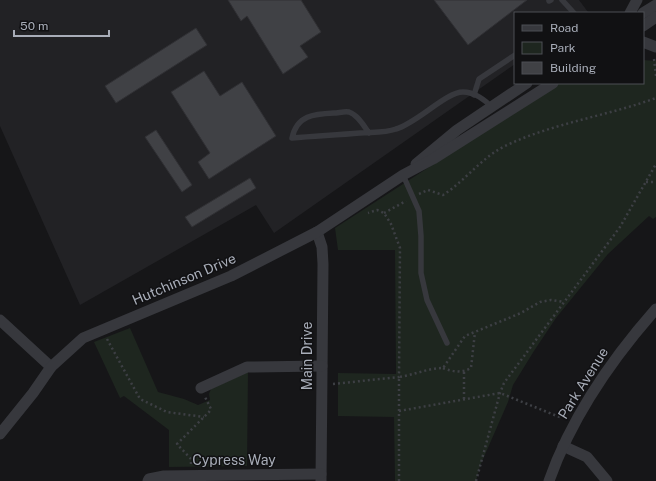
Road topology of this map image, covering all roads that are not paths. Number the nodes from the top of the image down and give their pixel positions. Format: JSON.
{"nodes":[{"id":1,"x":562,"y":0,"type":"edge"},
{"id":2,"x":637,"y":0,"type":"edge"},
{"id":3,"x":656,"y":5,"type":"edge"},
{"id":4,"x":573,"y":12,"type":"edge"},
{"id":5,"x":631,"y":12,"type":"edge"},
{"id":6,"x":644,"y":12,"type":"edge"},
{"id":7,"x":656,"y":17,"type":"edge"},
{"id":8,"x":644,"y":25,"type":"edge"},
{"id":9,"x":644,"y":42,"type":"edge"},
{"id":10,"x":656,"y":47,"type":"edge"},
{"id":11,"x":514,"y":56,"type":"edge"},
{"id":12,"x":525,"y":84,"type":"edge"},
{"id":13,"x":551,"y":84,"type":"edge"},
{"id":14,"x":474,"y":95,"type":"junction"},
{"id":15,"x":491,"y":106,"type":"junction"},
{"id":16,"x":500,"y":118,"type":"junction"},
{"id":17,"x":369,"y":133,"type":"junction"},
{"id":18,"x":404,"y":175,"type":"junction"},
{"id":19,"x":317,"y":232,"type":"junction"},
{"id":20,"x":656,"y":309,"type":"edge"},
{"id":21,"x":0,"y":320,"type":"edge"},
{"id":22,"x":447,"y":343,"type":"dead end"},
{"id":23,"x":322,"y":366,"type":"junction"},
{"id":24,"x":51,"y":367,"type":"junction"},
{"id":25,"x":201,"y":388,"type":"road end"},
{"id":26,"x":0,"y":434,"type":"edge"},
{"id":27,"x":563,"y":446,"type":"junction"},
{"id":28,"x":322,"y":478,"type":"edge"},
{"id":29,"x":148,"y":481,"type":"edge"},
{"id":30,"x":549,"y":481,"type":"edge"},
{"id":31,"x":607,"y":481,"type":"edge"}],
"edges":[{"from":1,"to":4,"type":"lane"},
{"from":2,"to":5,"type":"street"},
{"from":3,"to":6,"type":"street"},
{"from":7,"to":8,"type":"street"},
{"from":9,"to":10,"type":"street"},
{"from":11,"to":14,"type":"lane"},
{"from":12,"to":15,"type":"street","name":"Hutchinson Drive"},
{"from":13,"to":16,"type":"street","name":"Hutchinson Drive"},
{"from":14,"to":15,"type":"lane"},
{"from":14,"to":17,"type":"lane"},
{"from":15,"to":16,"type":"lane"},
{"from":15,"to":18,"type":"street","name":"Hutchinson Drive"},
{"from":16,"to":18,"type":"street","name":"Hutchinson Drive"},
{"from":17,"to":17,"type":"lane"},
{"from":18,"to":19,"type":"street","name":"Hutchinson Drive"},
{"from":18,"to":22,"type":"lane"},
{"from":19,"to":23,"type":"street","name":"Main Drive"},
{"from":19,"to":24,"type":"street","name":"Hutchinson Drive"},
{"from":20,"to":27,"type":"street","name":"Park Avenue"},
{"from":21,"to":24,"type":"street"},
{"from":23,"to":25,"type":"street"},
{"from":23,"to":28,"type":"street","name":"Main Drive"},
{"from":24,"to":26,"type":"street","name":"Hutchinson Drive"},
{"from":27,"to":30,"type":"street","name":"Park Avenue"},
{"from":27,"to":31,"type":"street"},
{"from":28,"to":29,"type":"street","name":"Cypress Way"}]}
